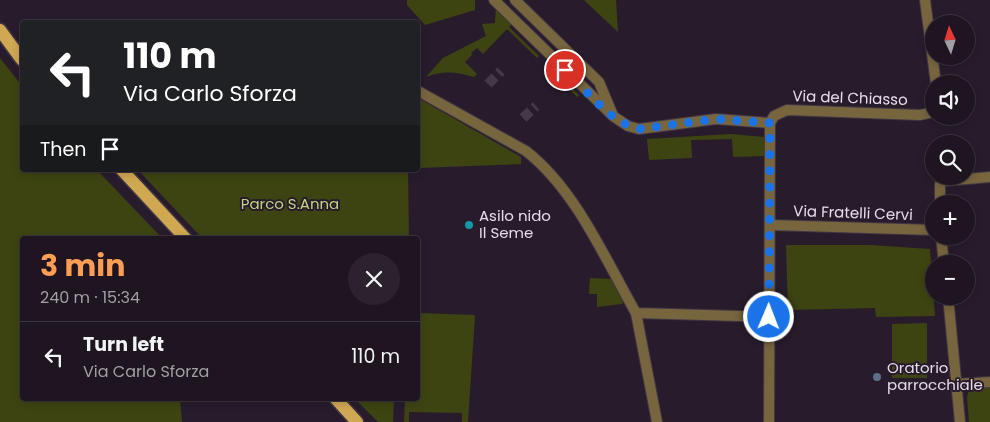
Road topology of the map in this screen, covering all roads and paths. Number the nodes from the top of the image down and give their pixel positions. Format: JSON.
{"nodes":[{"id":1,"x":494,"y":0,"type":"edge"},
{"id":2,"x":514,"y":0,"type":"edge"},
{"id":3,"x":925,"y":0,"type":"edge"},
{"id":4,"x":0,"y":30,"type":"edge"},
{"id":5,"x":17,"y":46,"type":"edge"},
{"id":6,"x":935,"y":75,"type":"edge"},
{"id":7,"x":420,"y":92,"type":"edge"},
{"id":8,"x":925,"y":114,"type":"edge"},
{"id":9,"x":613,"y":116,"type":"junction"},
{"id":10,"x":770,"y":123,"type":"junction"},
{"id":11,"x":124,"y":172,"type":"edge"},
{"id":12,"x":990,"y":177,"type":"edge"},
{"id":13,"x":940,"y":195,"type":"edge"},
{"id":14,"x":770,"y":225,"type":"junction"},
{"id":15,"x":925,"y":230,"type":"edge"},
{"id":16,"x":183,"y":236,"type":"edge"},
{"id":17,"x":949,"y":305,"type":"edge"},
{"id":18,"x":636,"y":313,"type":"junction"},
{"id":19,"x":769,"y":317,"type":"junction"},
{"id":20,"x":990,"y":382,"type":"edge"},
{"id":21,"x":957,"y":384,"type":"junction"},
{"id":22,"x":338,"y":401,"type":"edge"},
{"id":23,"x":357,"y":422,"type":"edge"},
{"id":24,"x":657,"y":422,"type":"edge"},
{"id":25,"x":769,"y":422,"type":"edge"},
{"id":26,"x":960,"y":422,"type":"edge"}],
"edges":[{"from":1,"to":9,"type":"street"},
{"from":2,"to":9,"type":"street"},
{"from":3,"to":6,"type":"street"},
{"from":4,"to":5,"type":"main road"},
{"from":7,"to":18,"type":"street"},
{"from":8,"to":10,"type":"street","name":"Via del Chiasso"},
{"from":9,"to":10,"type":"street"},
{"from":10,"to":14,"type":"street"},
{"from":11,"to":16,"type":"main road"},
{"from":12,"to":13,"type":"street"},
{"from":14,"to":15,"type":"street","name":"Via Fratelli Cervi"},
{"from":14,"to":19,"type":"street"},
{"from":17,"to":21,"type":"street"},
{"from":18,"to":19,"type":"street"},
{"from":18,"to":24,"type":"street"},
{"from":19,"to":25,"type":"street"},
{"from":20,"to":21,"type":"street"},
{"from":21,"to":26,"type":"street"},
{"from":22,"to":23,"type":"main road"}]}
